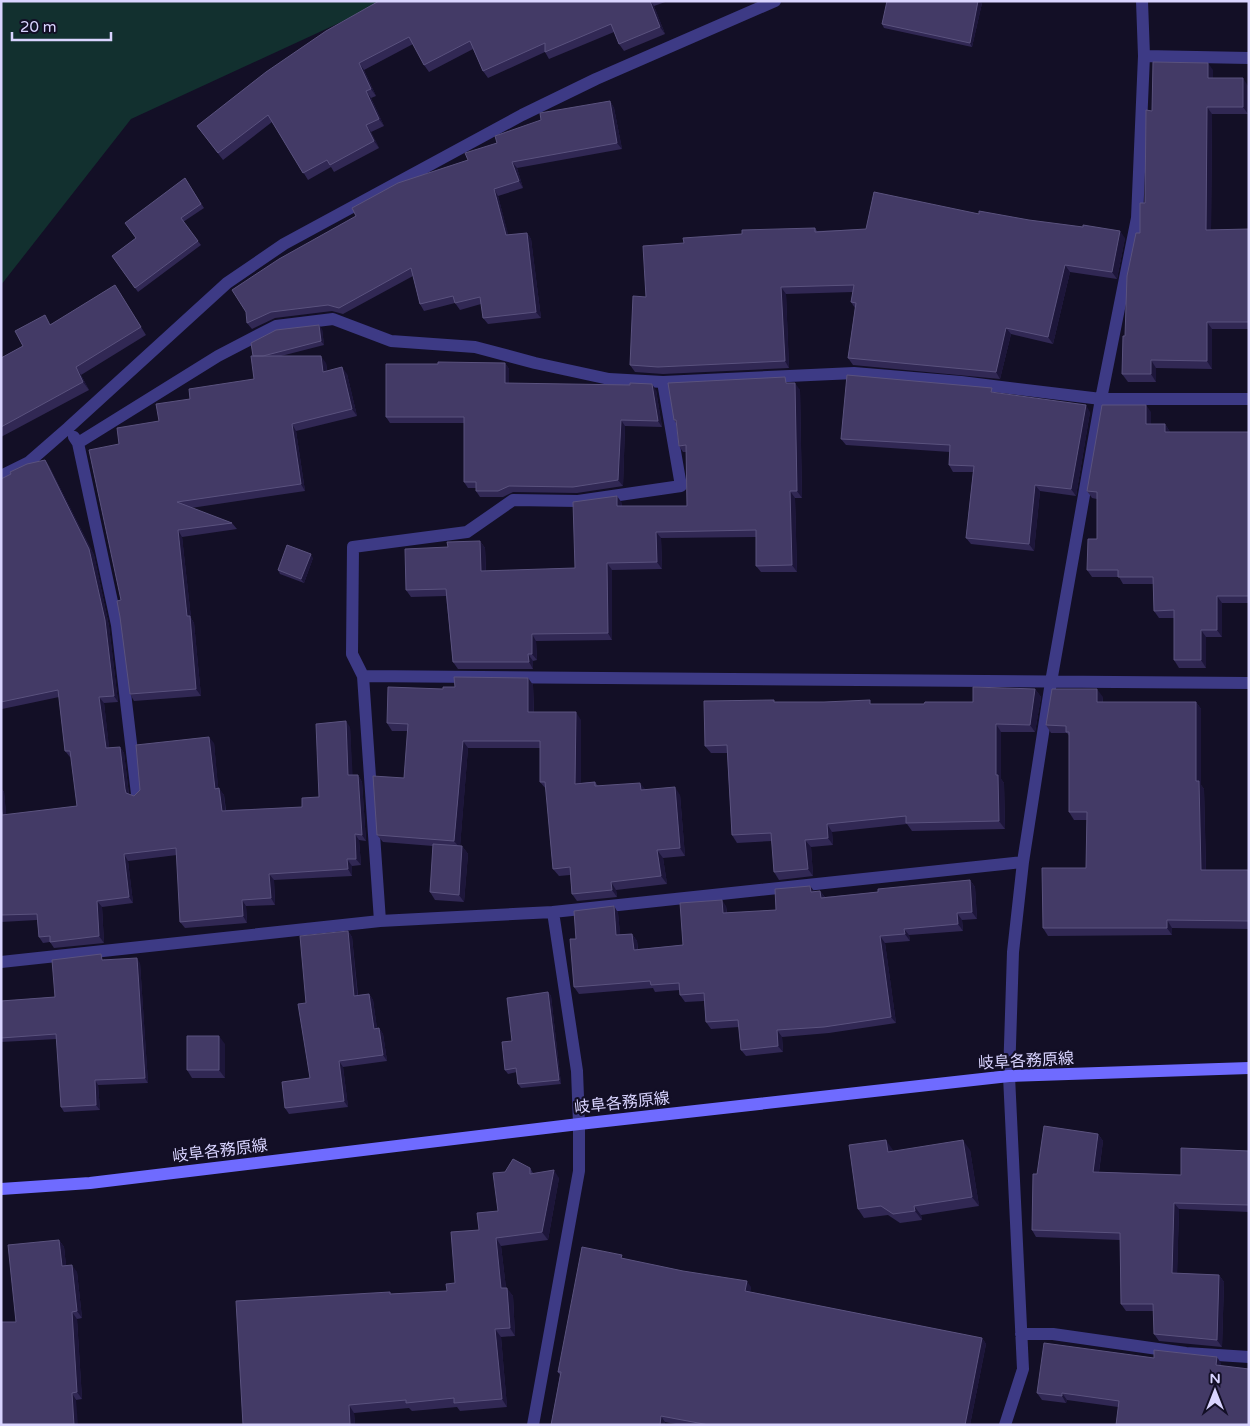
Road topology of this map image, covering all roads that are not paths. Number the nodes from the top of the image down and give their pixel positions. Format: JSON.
{"nodes":[{"id":1,"x":775,"y":1,"type":"edge"},
{"id":2,"x":1142,"y":1,"type":"edge"},
{"id":3,"x":1144,"y":56,"type":"junction"},
{"id":4,"x":1249,"y":58,"type":"edge"},
{"id":5,"x":663,"y":382,"type":"junction"},
{"id":6,"x":1101,"y":399,"type":"junction"},
{"id":7,"x":1249,"y":400,"type":"edge"},
{"id":8,"x":68,"y":428,"type":"junction"},
{"id":9,"x":78,"y":443,"type":"junction"},
{"id":10,"x":1,"y":476,"type":"edge"},
{"id":11,"x":363,"y":676,"type":"junction"},
{"id":12,"x":1051,"y":682,"type":"junction"},
{"id":13,"x":1249,"y":683,"type":"edge"},
{"id":14,"x":137,"y":794,"type":"edge"},
{"id":15,"x":1023,"y":862,"type":"junction"},
{"id":16,"x":553,"y":912,"type":"junction"},
{"id":17,"x":380,"y":921,"type":"junction"},
{"id":18,"x":1,"y":962,"type":"edge"},
{"id":19,"x":1249,"y":1068,"type":"edge"},
{"id":20,"x":1009,"y":1076,"type":"junction"},
{"id":21,"x":579,"y":1124,"type":"junction"},
{"id":22,"x":1,"y":1189,"type":"edge"},
{"id":23,"x":1021,"y":1334,"type":"junction"},
{"id":24,"x":1249,"y":1357,"type":"edge"},
{"id":25,"x":533,"y":1425,"type":"edge"},
{"id":26,"x":1005,"y":1425,"type":"edge"}],
"edges":[{"from":1,"to":8,"type":"street"},
{"from":2,"to":3,"type":"street"},
{"from":3,"to":4,"type":"street"},
{"from":3,"to":6,"type":"street"},
{"from":5,"to":6,"type":"street"},
{"from":5,"to":9,"type":"street"},
{"from":5,"to":11,"type":"street"},
{"from":6,"to":7,"type":"street"},
{"from":6,"to":12,"type":"street"},
{"from":8,"to":9,"type":"street"},
{"from":8,"to":10,"type":"street"},
{"from":9,"to":14,"type":"street"},
{"from":11,"to":12,"type":"street"},
{"from":11,"to":17,"type":"street"},
{"from":12,"to":13,"type":"street"},
{"from":12,"to":15,"type":"street"},
{"from":15,"to":16,"type":"street"},
{"from":15,"to":20,"type":"street"},
{"from":16,"to":17,"type":"street"},
{"from":16,"to":21,"type":"street"},
{"from":17,"to":18,"type":"street"},
{"from":19,"to":20,"type":"main road","name":"岐阜各務原線"},
{"from":20,"to":21,"type":"main road","name":"岐阜各務原線"},
{"from":20,"to":23,"type":"street"},
{"from":21,"to":22,"type":"main road","name":"岐阜各務原線"},
{"from":21,"to":25,"type":"street"},
{"from":23,"to":24,"type":"street"},
{"from":23,"to":26,"type":"street"}]}
